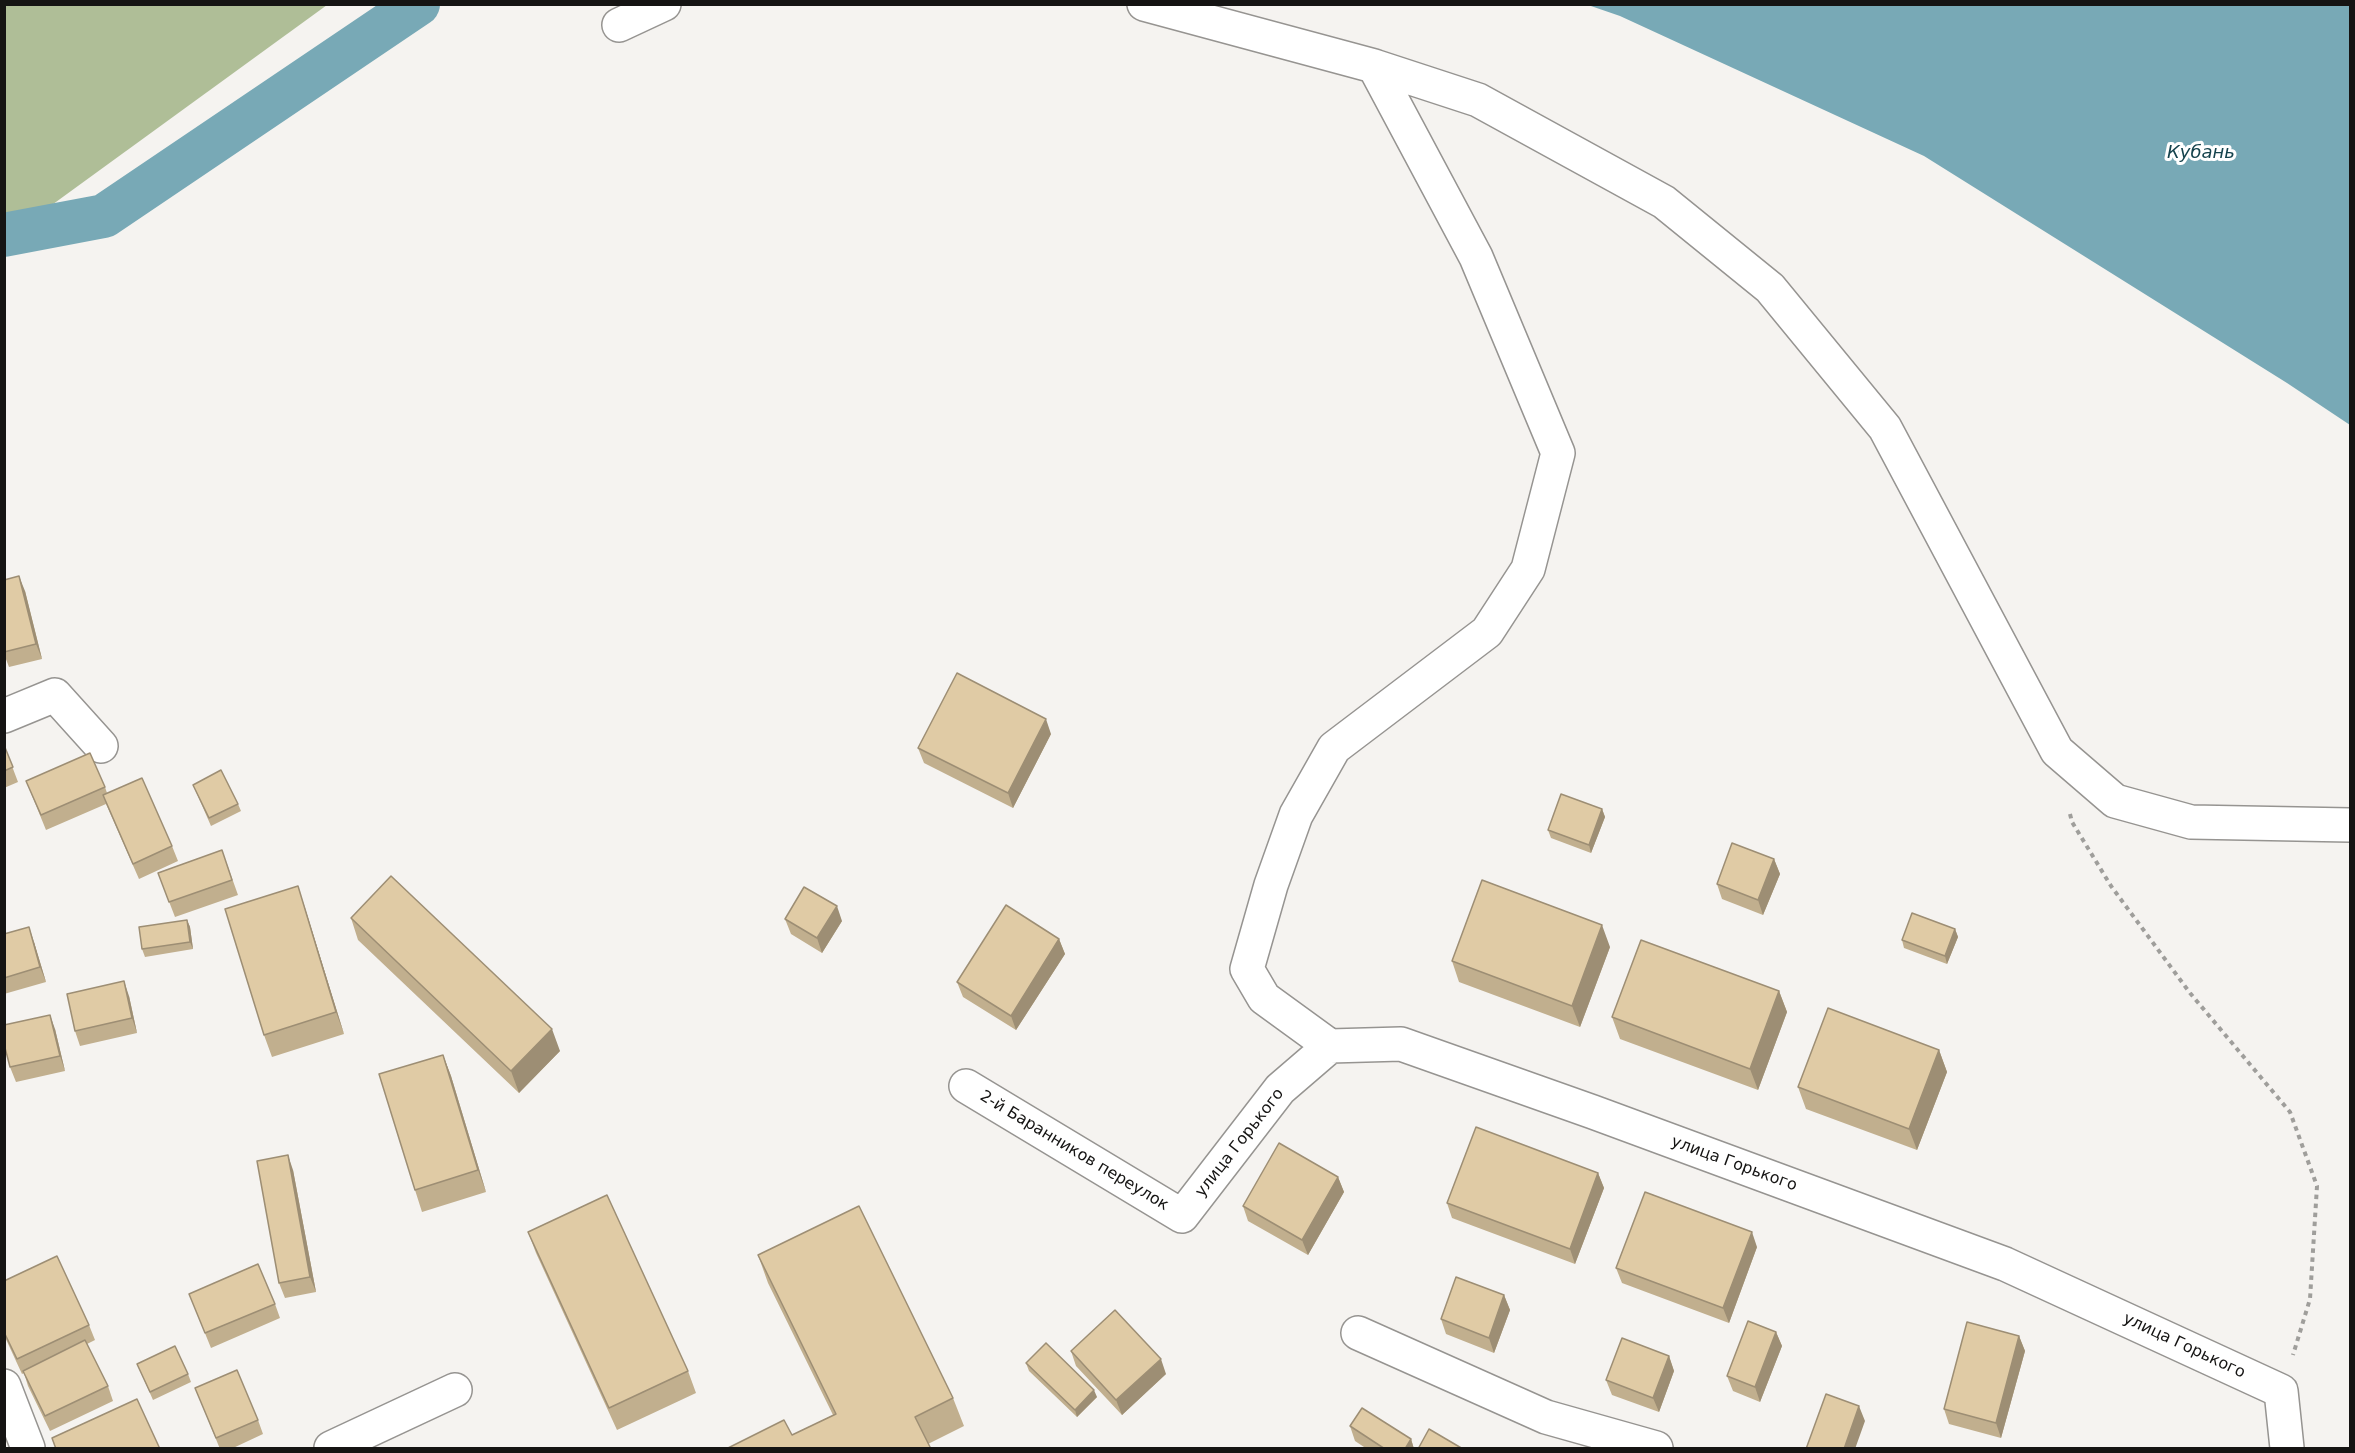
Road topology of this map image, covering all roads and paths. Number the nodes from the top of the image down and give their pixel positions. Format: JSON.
{"nodes":[{"id":1,"x":664,"y":4,"type":"edge"},
{"id":2,"x":1144,"y":4,"type":"edge"},
{"id":3,"x":619,"y":25,"type":"dead end"},
{"id":4,"x":1374,"y":66,"type":"junction"},
{"id":5,"x":4,"y":716,"type":"edge"},
{"id":6,"x":101,"y":747,"type":"dead end"},
{"id":7,"x":2069,"y":812,"type":"dead end"},
{"id":8,"x":2350,"y":825,"type":"edge"},
{"id":9,"x":1330,"y":1046,"type":"junction"},
{"id":10,"x":966,"y":1086,"type":"dead end"},
{"id":11,"x":1182,"y":1216,"type":"joint"},
{"id":12,"x":1358,"y":1333,"type":"dead end"},
{"id":13,"x":4,"y":1386,"type":"edge"},
{"id":14,"x":455,"y":1389,"type":"dead end"},
{"id":15,"x":2281,"y":1391,"type":"junction"},
{"id":16,"x":28,"y":1449,"type":"edge"},
{"id":17,"x":330,"y":1449,"type":"edge"},
{"id":18,"x":1656,"y":1449,"type":"edge"},
{"id":19,"x":2287,"y":1449,"type":"edge"}],
"edges":[{"from":1,"to":3,"type":"street"},
{"from":2,"to":4,"type":"street"},
{"from":4,"to":8,"type":"street"},
{"from":4,"to":9,"type":"street"},
{"from":5,"to":6,"type":"street"},
{"from":7,"to":15,"type":"path"},
{"from":9,"to":11,"type":"street","name":"улица Горького"},
{"from":9,"to":15,"type":"street","name":"улица Горького"},
{"from":10,"to":11,"type":"street","name":"2-й Баранников переулок"},
{"from":12,"to":18,"type":"street"},
{"from":13,"to":16,"type":"street"},
{"from":14,"to":17,"type":"street"},
{"from":15,"to":19,"type":"street"}]}
